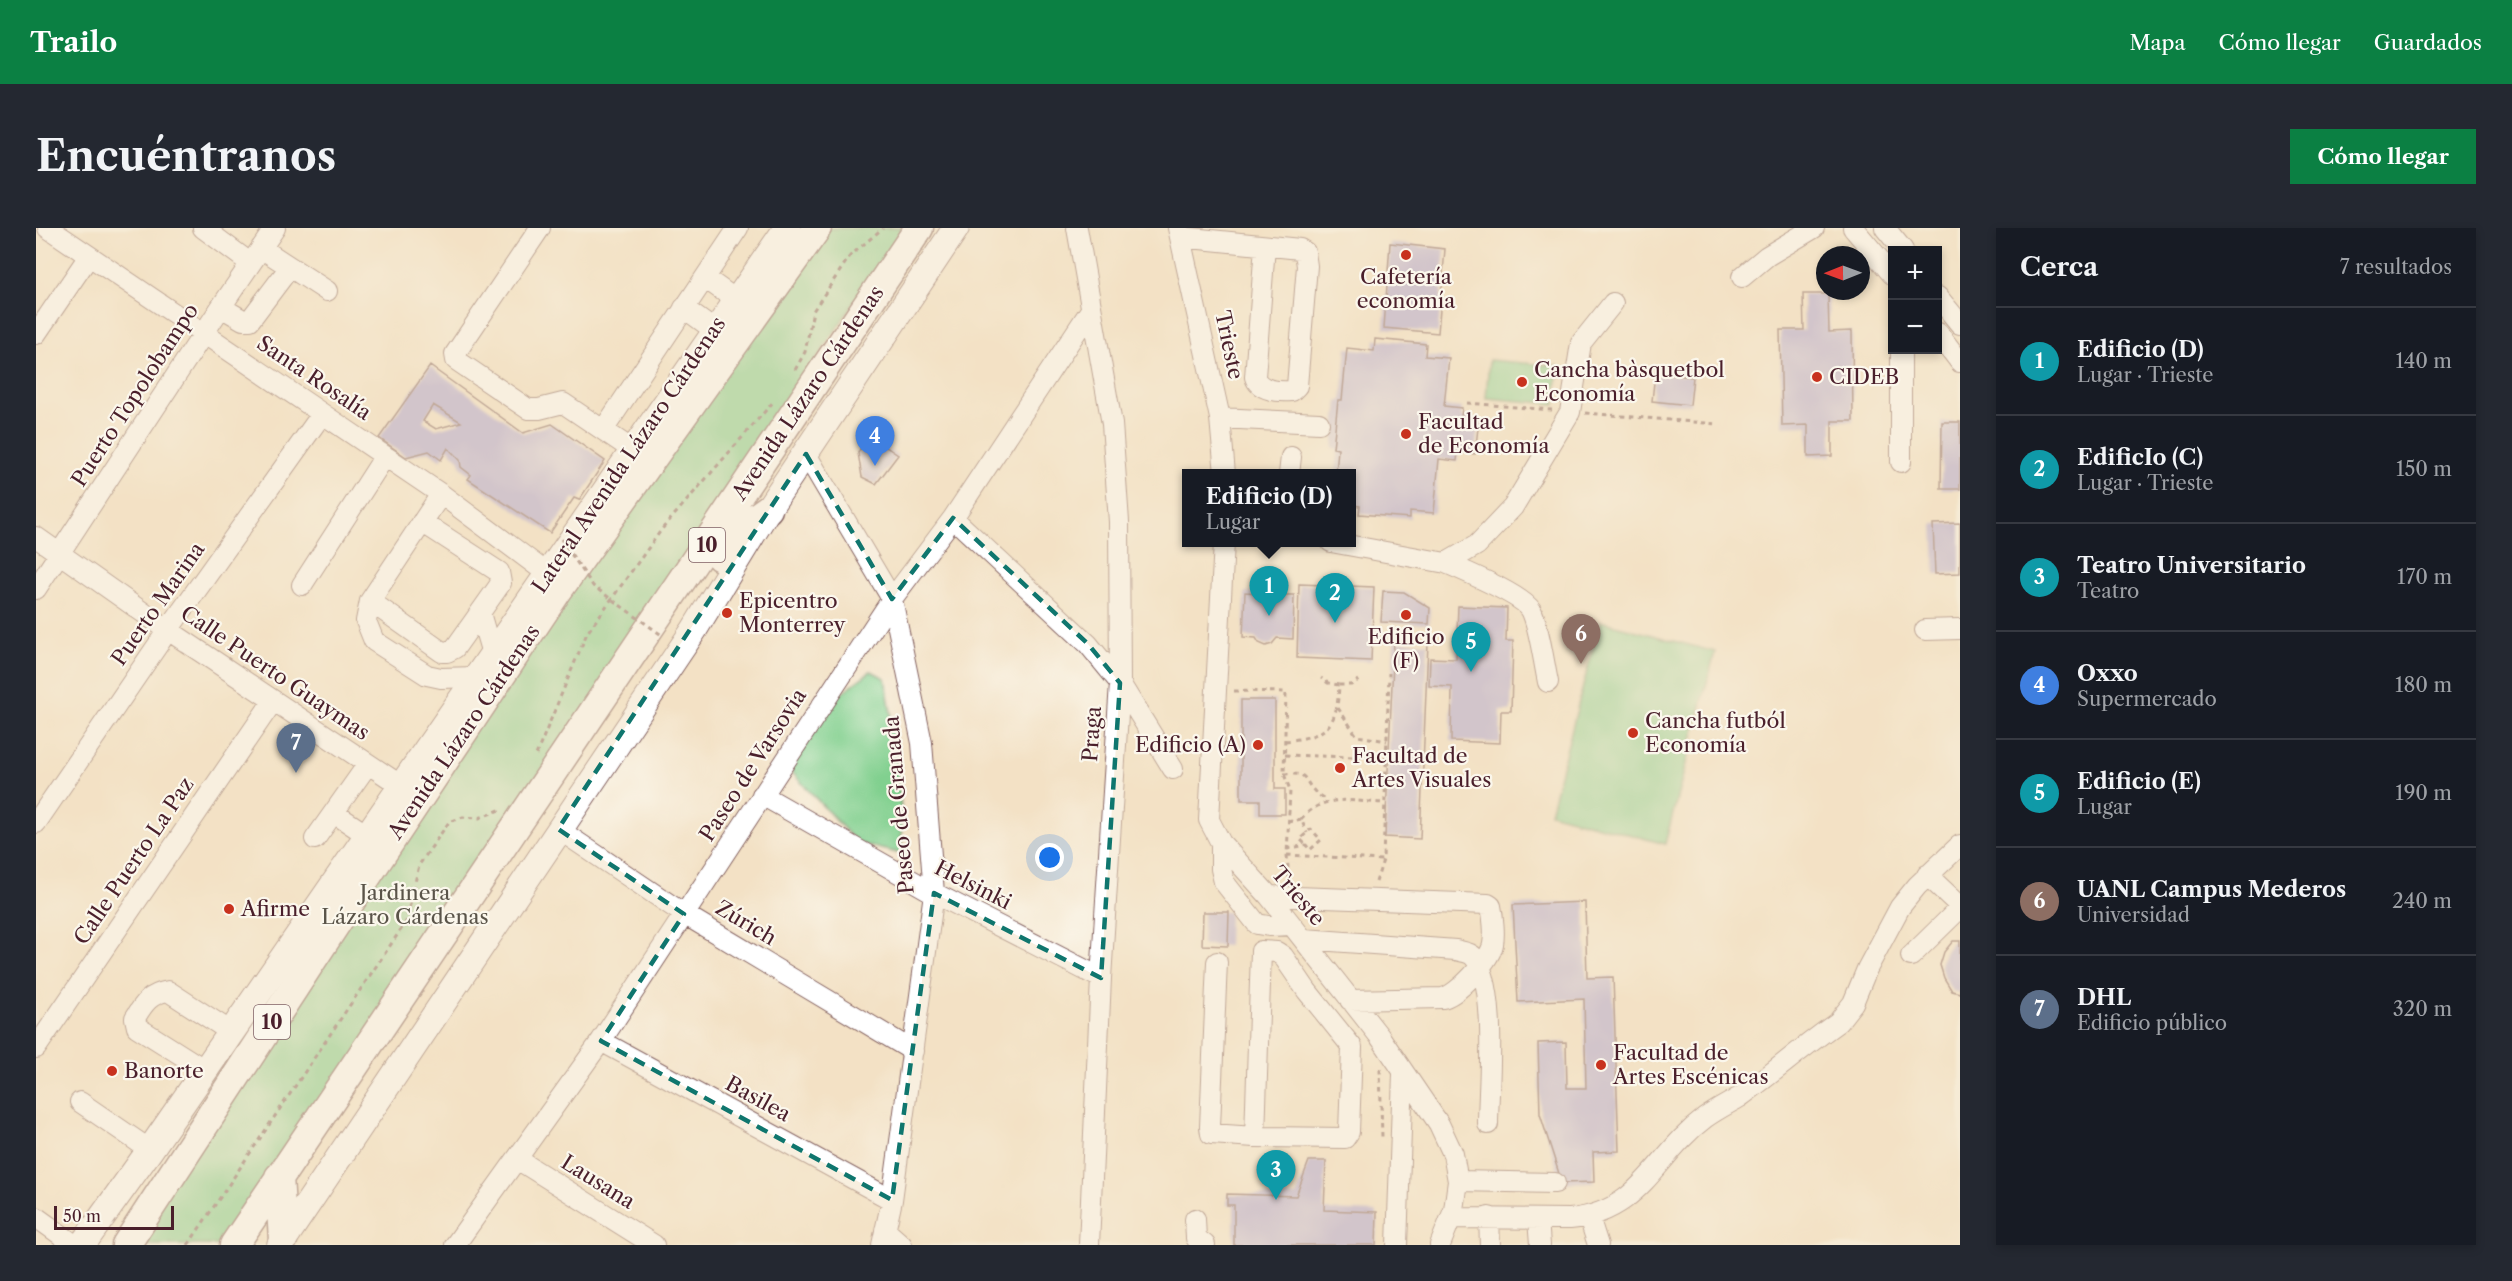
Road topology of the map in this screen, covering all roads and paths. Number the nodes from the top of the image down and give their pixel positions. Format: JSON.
{"nodes":[{"id":1,"x":48,"y":228,"type":"edge"},
{"id":2,"x":203,"y":228,"type":"edge"},
{"id":3,"x":276,"y":228,"type":"edge"},
{"id":4,"x":540,"y":228,"type":"edge"},
{"id":5,"x":738,"y":228,"type":"edge"},
{"id":6,"x":787,"y":228,"type":"edge"},
{"id":7,"x":817,"y":228,"type":"edge"},
{"id":8,"x":883,"y":228,"type":"edge"},
{"id":9,"x":919,"y":228,"type":"edge"},
{"id":10,"x":956,"y":228,"type":"edge"},
{"id":11,"x":1077,"y":228,"type":"edge"},
{"id":12,"x":1853,"y":228,"type":"edge"},
{"id":13,"x":1885,"y":228,"type":"edge"},
{"id":14,"x":1807,"y":230,"type":"edge"},
{"id":15,"x":1179,"y":232,"type":"edge"},
{"id":16,"x":1265,"y":246,"type":"junction"},
{"id":17,"x":1900,"y":246,"type":"edge"},
{"id":18,"x":89,"y":256,"type":"junction"},
{"id":19,"x":256,"y":256,"type":"junction"},
{"id":20,"x":290,"y":267,"type":"junction"},
{"id":21,"x":1888,"y":268,"type":"edge"},
{"id":22,"x":1742,"y":277,"type":"dead end"},
{"id":23,"x":705,"y":278,"type":"junction"},
{"id":24,"x":327,"y":291,"type":"dead end"},
{"id":25,"x":736,"y":300,"type":"junction"},
{"id":26,"x":1613,"y":303,"type":"dead end"},
{"id":27,"x":221,"y":307,"type":"junction"},
{"id":28,"x":684,"y":308,"type":"junction"},
{"id":29,"x":1942,"y":308,"type":"edge"},
{"id":30,"x":1090,"y":311,"type":"junction"},
{"id":31,"x":1960,"y":324,"type":"edge"},
{"id":32,"x":714,"y":330,"type":"junction"},
{"id":33,"x":204,"y":332,"type":"junction"},
{"id":34,"x":36,"y":334,"type":"edge"},
{"id":35,"x":1942,"y":338,"type":"edge"},
{"id":36,"x":1900,"y":354,"type":"edge"},
{"id":37,"x":1960,"y":362,"type":"edge"},
{"id":38,"x":795,"y":370,"type":"dead end"},
{"id":39,"x":777,"y":398,"type":"dead end"},
{"id":40,"x":1467,"y":403,"type":"dead end"},
{"id":41,"x":1570,"y":412,"type":"junction"},
{"id":42,"x":322,"y":414,"type":"junction"},
{"id":43,"x":1220,"y":418,"type":"junction"},
{"id":44,"x":1319,"y":423,"type":"dead end"},
{"id":45,"x":1718,"y":424,"type":"dead end"},
{"id":46,"x":604,"y":429,"type":"junction"},
{"id":47,"x":634,"y":451,"type":"junction"},
{"id":48,"x":806,"y":454,"type":"junction"},
{"id":49,"x":385,"y":456,"type":"junction"},
{"id":50,"x":1901,"y":462,"type":"dead end"},
{"id":51,"x":1225,"y":469,"type":"edge"},
{"id":52,"x":441,"y":494,"type":"junction"},
{"id":53,"x":768,"y":509,"type":"junction"},
{"id":54,"x":953,"y":518,"type":"junction"},
{"id":55,"x":422,"y":522,"type":"junction"},
{"id":56,"x":36,"y":537,"type":"edge"},
{"id":57,"x":1224,"y":547,"type":"edge"},
{"id":58,"x":1354,"y":547,"type":"edge"},
{"id":59,"x":61,"y":553,"type":"junction"},
{"id":60,"x":556,"y":557,"type":"junction"},
{"id":61,"x":1446,"y":563,"type":"junction"},
{"id":62,"x":302,"y":585,"type":"dead end"},
{"id":63,"x":36,"y":589,"type":"edge"},
{"id":64,"x":674,"y":594,"type":"junction"},
{"id":65,"x":892,"y":599,"type":"junction"},
{"id":66,"x":370,"y":601,"type":"junction"},
{"id":67,"x":480,"y":613,"type":"junction"},
{"id":68,"x":1960,"y":629,"type":"edge"},
{"id":69,"x":168,"y":630,"type":"junction"},
{"id":70,"x":1925,"y":630,"type":"dead end"},
{"id":71,"x":663,"y":636,"type":"dead end"},
{"id":72,"x":492,"y":654,"type":"junction"},
{"id":73,"x":1389,"y":673,"type":"dead end"},
{"id":74,"x":476,"y":677,"type":"junction"},
{"id":75,"x":1321,"y":678,"type":"dead end"},
{"id":76,"x":1359,"y":680,"type":"dead end"},
{"id":77,"x":1548,"y":682,"type":"dead end"},
{"id":78,"x":1120,"y":683,"type":"junction"},
{"id":79,"x":1339,"y":685,"type":"junction"},
{"id":80,"x":1215,"y":691,"type":"junction"},
{"id":81,"x":273,"y":701,"type":"junction"},
{"id":82,"x":1338,"y":708,"type":"junction"},
{"id":83,"x":1286,"y":741,"type":"junction"},
{"id":84,"x":1387,"y":741,"type":"junction"},
{"id":85,"x":1285,"y":755,"type":"junction"},
{"id":86,"x":1386,"y":758,"type":"junction"},
{"id":87,"x":447,"y":760,"type":"junction"},
{"id":88,"x":532,"y":763,"type":"dead end"},
{"id":89,"x":368,"y":764,"type":"junction"},
{"id":90,"x":1173,"y":769,"type":"dead end"},
{"id":91,"x":1284,"y":774,"type":"junction"},
{"id":92,"x":400,"y":785,"type":"junction"},
{"id":93,"x":762,"y":795,"type":"junction"},
{"id":94,"x":1327,"y":800,"type":"junction"},
{"id":95,"x":1385,"y":803,"type":"junction"},
{"id":96,"x":511,"y":806,"type":"dead end"},
{"id":97,"x":334,"y":813,"type":"junction"},
{"id":98,"x":1301,"y":819,"type":"junction"},
{"id":99,"x":1288,"y":822,"type":"junction"},
{"id":100,"x":36,"y":824,"type":"edge"},
{"id":101,"x":558,"y":830,"type":"junction"},
{"id":102,"x":1307,"y":832,"type":"junction"},
{"id":103,"x":367,"y":835,"type":"junction"},
{"id":104,"x":315,"y":839,"type":"dead end"},
{"id":105,"x":1221,"y":843,"type":"junction"},
{"id":106,"x":1960,"y":845,"type":"edge"},
{"id":107,"x":1306,"y":846,"type":"junction"},
{"id":108,"x":1287,"y":849,"type":"junction"},
{"id":109,"x":1287,"y":855,"type":"junction"},
{"id":110,"x":1383,"y":860,"type":"junction"},
{"id":111,"x":1927,"y":876,"type":"junction"},
{"id":112,"x":934,"y":893,"type":"junction"},
{"id":113,"x":1269,"y":896,"type":"junction"},
{"id":114,"x":1291,"y":897,"type":"junction"},
{"id":115,"x":1371,"y":901,"type":"junction"},
{"id":116,"x":1960,"y":907,"type":"edge"},
{"id":117,"x":684,"y":915,"type":"junction"},
{"id":118,"x":1298,"y":932,"type":"junction"},
{"id":119,"x":1911,"y":956,"type":"dead end"},
{"id":120,"x":1217,"y":962,"type":"dead end"},
{"id":121,"x":1322,"y":964,"type":"junction"},
{"id":122,"x":1480,"y":966,"type":"junction"},
{"id":123,"x":1101,"y":978,"type":"junction"},
{"id":124,"x":1307,"y":991,"type":"junction"},
{"id":125,"x":1350,"y":1000,"type":"junction"},
{"id":126,"x":231,"y":1032,"type":"junction"},
{"id":127,"x":602,"y":1041,"type":"junction"},
{"id":128,"x":36,"y":1048,"type":"edge"},
{"id":129,"x":913,"y":1051,"type":"junction"},
{"id":130,"x":205,"y":1070,"type":"junction"},
{"id":131,"x":1403,"y":1074,"type":"junction"},
{"id":132,"x":80,"y":1102,"type":"dead end"},
{"id":133,"x":1488,"y":1124,"type":"dead end"},
{"id":134,"x":1255,"y":1137,"type":"junction"},
{"id":135,"x":150,"y":1150,"type":"junction"},
{"id":136,"x":517,"y":1159,"type":"junction"},
{"id":137,"x":279,"y":1177,"type":"junction"},
{"id":138,"x":1458,"y":1181,"type":"junction"},
{"id":139,"x":1556,"y":1183,"type":"dead end"},
{"id":140,"x":892,"y":1200,"type":"junction"},
{"id":141,"x":36,"y":1217,"type":"edge"},
{"id":142,"x":1489,"y":1217,"type":"junction"},
{"id":143,"x":1589,"y":1217,"type":"junction"},
{"id":144,"x":1451,"y":1218,"type":"junction"},
{"id":145,"x":1196,"y":1219,"type":"dead end"},
{"id":146,"x":1538,"y":1219,"type":"junction"},
{"id":147,"x":883,"y":1238,"type":"edge"},
{"id":148,"x":284,"y":1243,"type":"edge"},
{"id":149,"x":75,"y":1245,"type":"edge"},
{"id":150,"x":82,"y":1245,"type":"edge"},
{"id":151,"x":126,"y":1245,"type":"edge"},
{"id":152,"x":188,"y":1245,"type":"edge"},
{"id":153,"x":234,"y":1245,"type":"edge"},
{"id":154,"x":455,"y":1245,"type":"edge"},
{"id":155,"x":654,"y":1245,"type":"edge"},
{"id":156,"x":902,"y":1245,"type":"edge"},
{"id":157,"x":1089,"y":1245,"type":"edge"},
{"id":158,"x":1205,"y":1245,"type":"edge"},
{"id":159,"x":1397,"y":1245,"type":"edge"},
{"id":160,"x":1440,"y":1245,"type":"edge"},
{"id":161,"x":1490,"y":1245,"type":"edge"},
{"id":162,"x":1540,"y":1245,"type":"edge"},
{"id":163,"x":1598,"y":1245,"type":"edge"}],
"edges":[{"from":1,"to":18,"type":"street","name":"Santa Rosalía"},
{"from":2,"to":19,"type":"street"},
{"from":3,"to":19,"type":"street","name":"Puerto Topolobampo"},
{"from":4,"to":46,"type":"street"},
{"from":5,"to":23,"type":"street"},
{"from":6,"to":25,"type":"main road","name":"Lateral Avenida Lázaro Cárdenas"},
{"from":7,"to":87,"type":"highway","name":"Avenida Lázaro Cárdenas","number":"10"},
{"from":8,"to":38,"type":"path"},
{"from":9,"to":64,"type":"highway","name":"Avenida Lázaro Cárdenas","number":"10"},
{"from":10,"to":48,"type":"main road"},
{"from":11,"to":30,"type":"street","name":"Praga"},
{"from":12,"to":21,"type":"street"},
{"from":13,"to":17,"type":"street"},
{"from":14,"to":22,"type":"street"},
{"from":15,"to":16,"type":"street"},
{"from":15,"to":43,"type":"street","name":"Trieste"},
{"from":16,"to":16,"type":"street"},
{"from":18,"to":33,"type":"street","name":"Santa Rosalía"},
{"from":18,"to":34,"type":"street"},
{"from":19,"to":20,"type":"street"},
{"from":19,"to":27,"type":"street","name":"Puerto Topolobampo"},
{"from":20,"to":24,"type":"street"},
{"from":20,"to":27,"type":"street"},
{"from":23,"to":25,"type":"street"},
{"from":23,"to":28,"type":"street"},
{"from":25,"to":32,"type":"main road","name":"Lateral Avenida Lázaro Cárdenas"},
{"from":26,"to":41,"type":"street"},
{"from":27,"to":33,"type":"street","name":"Puerto Topolobampo"},
{"from":28,"to":32,"type":"street"},
{"from":28,"to":46,"type":"street"},
{"from":29,"to":31,"type":"street"},
{"from":30,"to":54,"type":"street","name":"Paseo de Varsovia"},
{"from":30,"to":78,"type":"street","name":"Praga"},
{"from":32,"to":47,"type":"main road","name":"Lateral Avenida Lázaro Cárdenas"},
{"from":33,"to":42,"type":"street","name":"Santa Rosalía"},
{"from":33,"to":59,"type":"street","name":"Puerto Topolobampo"},
{"from":35,"to":37,"type":"street"},
{"from":36,"to":50,"type":"street"},
{"from":39,"to":88,"type":"path"},
{"from":40,"to":41,"type":"path"},
{"from":41,"to":45,"type":"path"},
{"from":41,"to":61,"type":"street"},
{"from":42,"to":49,"type":"street","name":"Santa Rosalía"},
{"from":42,"to":69,"type":"street","name":"Puerto Marina"},
{"from":43,"to":44,"type":"street"},
{"from":43,"to":51,"type":"street","name":"Trieste"},
{"from":46,"to":47,"type":"street"},
{"from":47,"to":60,"type":"main road","name":"Lateral Avenida Lázaro Cárdenas"},
{"from":48,"to":53,"type":"main road"},
{"from":48,"to":65,"type":"street","name":"Paseo de Granada"},
{"from":49,"to":52,"type":"street","name":"Santa Rosalía"},
{"from":49,"to":62,"type":"street"},
{"from":52,"to":55,"type":"street"},
{"from":52,"to":60,"type":"street","name":"Santa Rosalía"},
{"from":53,"to":64,"type":"highway"},
{"from":53,"to":101,"type":"main road"},
{"from":54,"to":65,"type":"street","name":"Paseo de Varsovia"},
{"from":54,"to":78,"type":"street"},
{"from":55,"to":66,"type":"street"},
{"from":55,"to":67,"type":"street"},
{"from":56,"to":59,"type":"street","name":"Calle Puerto Guaymas"},
{"from":57,"to":80,"type":"street","name":"Trieste"},
{"from":58,"to":61,"type":"street"},
{"from":59,"to":63,"type":"street","name":"Puerto Topolobampo"},
{"from":59,"to":69,"type":"street","name":"Calle Puerto Guaymas"},
{"from":60,"to":71,"type":"path","bridge":true},
{"from":60,"to":72,"type":"main road","name":"Lateral Avenida Lázaro Cárdenas"},
{"from":60,"to":87,"type":"highway"},
{"from":61,"to":77,"type":"street"},
{"from":64,"to":137,"type":"highway","name":"Avenida Lázaro Cárdenas","number":"10"},
{"from":65,"to":93,"type":"street","name":"Paseo de Varsovia"},
{"from":65,"to":112,"type":"street","name":"Paseo de Granada"},
{"from":66,"to":67,"type":"street"},
{"from":66,"to":74,"type":"street"},
{"from":67,"to":72,"type":"street"},
{"from":68,"to":70,"type":"street"},
{"from":69,"to":81,"type":"street","name":"Calle Puerto Guaymas"},
{"from":69,"to":100,"type":"street","name":"Puerto Marina"},
{"from":72,"to":74,"type":"main road","name":"Lateral Avenida Lázaro Cárdenas"},
{"from":73,"to":84,"type":"path"},
{"from":74,"to":92,"type":"main road","name":"Lateral Avenida Lázaro Cárdenas"},
{"from":75,"to":79,"type":"path"},
{"from":76,"to":79,"type":"path"},
{"from":78,"to":90,"type":"street"},
{"from":78,"to":123,"type":"street","name":"Praga"},
{"from":79,"to":82,"type":"path"},
{"from":80,"to":83,"type":"path"},
{"from":80,"to":105,"type":"street","name":"Trieste"},
{"from":81,"to":89,"type":"street","name":"Calle Puerto Guaymas"},
{"from":81,"to":128,"type":"street","name":"Calle Puerto La Paz"},
{"from":82,"to":83,"type":"path"},
{"from":82,"to":84,"type":"path"},
{"from":83,"to":85,"type":"path"},
{"from":84,"to":86,"type":"path"},
{"from":85,"to":86,"type":"path"},
{"from":85,"to":91,"type":"path"},
{"from":86,"to":95,"type":"path"},
{"from":87,"to":151,"type":"highway","name":"Avenida Lázaro Cárdenas","number":"10"},
{"from":89,"to":92,"type":"street","name":"Calle Puerto Guaymas"},
{"from":89,"to":97,"type":"street"},
{"from":91,"to":94,"type":"path"},
{"from":91,"to":99,"type":"path"},
{"from":92,"to":103,"type":"main road","name":"Lateral Avenida Lázaro Cárdenas"},
{"from":93,"to":112,"type":"street","name":"Helsinki"},
{"from":93,"to":117,"type":"street","name":"Paseo de Varsovia"},
{"from":94,"to":95,"type":"path"},
{"from":94,"to":98,"type":"path"},
{"from":95,"to":110,"type":"path"},
{"from":96,"to":152,"type":"path"},
{"from":97,"to":103,"type":"street"},
{"from":97,"to":104,"type":"street"},
{"from":98,"to":99,"type":"path"},
{"from":98,"to":102,"type":"path"},
{"from":99,"to":108,"type":"path"},
{"from":101,"to":117,"type":"street","name":"Zúrich"},
{"from":101,"to":148,"type":"main road"},
{"from":102,"to":107,"type":"path"},
{"from":102,"to":107,"type":"path"},
{"from":103,"to":126,"type":"main road","name":"Lateral Avenida Lázaro Cárdenas"},
{"from":105,"to":113,"type":"street","name":"Trieste"},
{"from":105,"to":118,"type":"street"},
{"from":106,"to":111,"type":"street"},
{"from":107,"to":108,"type":"path"},
{"from":108,"to":109,"type":"path"},
{"from":109,"to":110,"type":"path"},
{"from":109,"to":114,"type":"path"},
{"from":110,"to":115,"type":"path"},
{"from":111,"to":116,"type":"street"},
{"from":111,"to":143,"type":"street"},
{"from":112,"to":123,"type":"street","name":"Helsinki"},
{"from":112,"to":129,"type":"street","name":"Paseo de Granada"},
{"from":113,"to":114,"type":"street"},
{"from":113,"to":118,"type":"street","name":"Trieste"},
{"from":114,"to":115,"type":"street"},
{"from":115,"to":122,"type":"street"},
{"from":116,"to":119,"type":"street"},
{"from":117,"to":127,"type":"street","name":"Paseo de Varsovia"},
{"from":117,"to":129,"type":"street","name":"Zúrich"},
{"from":118,"to":121,"type":"street","name":"Trieste"},
{"from":118,"to":122,"type":"street"},
{"from":120,"to":134,"type":"street"},
{"from":121,"to":124,"type":"street"},
{"from":121,"to":125,"type":"street","name":"Trieste"},
{"from":122,"to":125,"type":"street"},
{"from":122,"to":133,"type":"street"},
{"from":123,"to":157,"type":"street","name":"Praga"},
{"from":124,"to":134,"type":"street"},
{"from":124,"to":134,"type":"street"},
{"from":125,"to":131,"type":"street","name":"Trieste"},
{"from":126,"to":130,"type":"main road","name":"Lateral Avenida Lázaro Cárdenas"},
{"from":126,"to":130,"type":"street"},
{"from":127,"to":136,"type":"street","name":"Paseo de Varsovia"},
{"from":127,"to":140,"type":"street","name":"Basilea"},
{"from":129,"to":140,"type":"street","name":"Paseo de Granada"},
{"from":130,"to":135,"type":"main road","name":"Lateral Avenida Lázaro Cárdenas"},
{"from":131,"to":138,"type":"street","name":"Trieste"},
{"from":131,"to":159,"type":"street"},
{"from":132,"to":135,"type":"street"},
{"from":135,"to":150,"type":"main road","name":"Lateral Avenida Lázaro Cárdenas"},
{"from":136,"to":154,"type":"street","name":"Paseo de Varsovia"},
{"from":136,"to":155,"type":"street","name":"Lausana"},
{"from":137,"to":148,"type":"highway"},
{"from":137,"to":153,"type":"highway","name":"Avenida Lázaro Cárdenas","number":"10"},
{"from":138,"to":139,"type":"street"},
{"from":138,"to":144,"type":"street","name":"Trieste"},
{"from":140,"to":147,"type":"street","name":"Paseo de Granada"},
{"from":141,"to":149,"type":"street"},
{"from":142,"to":144,"type":"street"},
{"from":142,"to":146,"type":"street"},
{"from":142,"to":161,"type":"street"},
{"from":143,"to":146,"type":"street"},
{"from":143,"to":163,"type":"street"},
{"from":144,"to":160,"type":"street","name":"Trieste"},
{"from":145,"to":158,"type":"street"},
{"from":146,"to":162,"type":"street"},
{"from":147,"to":156,"type":"street"}]}
